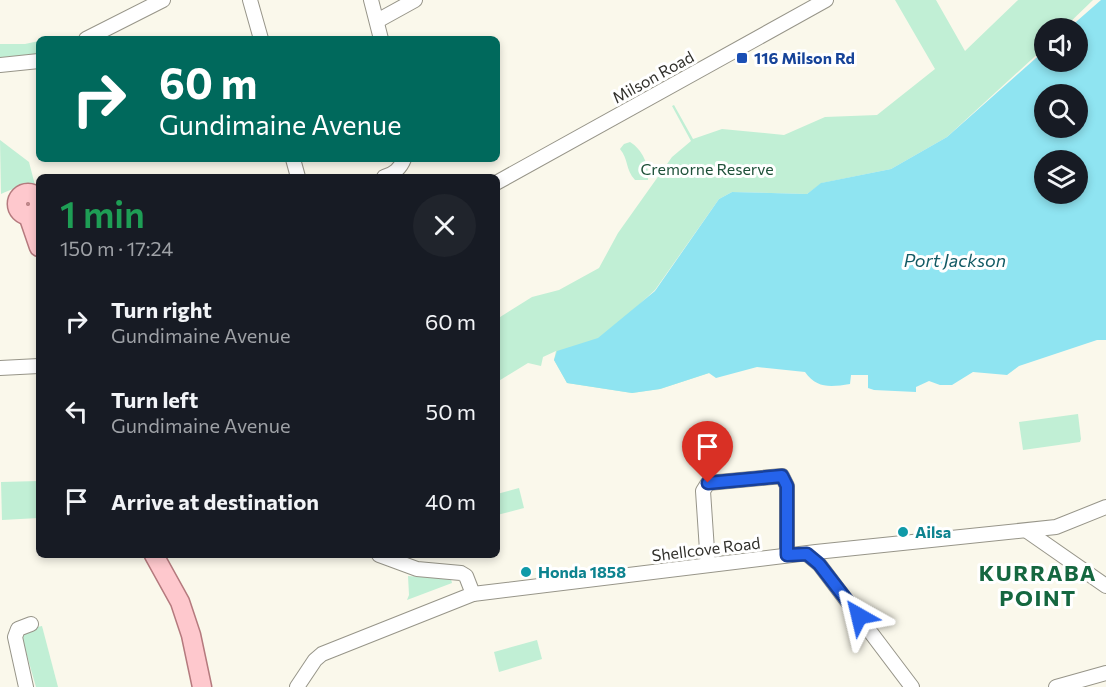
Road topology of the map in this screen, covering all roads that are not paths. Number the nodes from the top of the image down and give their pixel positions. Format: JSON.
{"nodes":[{"id":1,"x":162,"y":0,"type":"edge"},
{"id":2,"x":250,"y":0,"type":"edge"},
{"id":3,"x":370,"y":0,"type":"edge"},
{"id":4,"x":415,"y":0,"type":"edge"},
{"id":5,"x":826,"y":0,"type":"edge"},
{"id":6,"x":377,"y":21,"type":"junction"},
{"id":7,"x":92,"y":36,"type":"edge"},
{"id":8,"x":260,"y":36,"type":"edge"},
{"id":9,"x":380,"y":36,"type":"edge"},
{"id":10,"x":36,"y":62,"type":"edge"},
{"id":11,"x":0,"y":65,"type":"edge"},
{"id":12,"x":402,"y":162,"type":"edge"},
{"id":13,"x":392,"y":174,"type":"edge"},
{"id":14,"x":500,"y":181,"type":"edge"},
{"id":15,"x":15,"y":206,"type":"edge"},
{"id":16,"x":36,"y":242,"type":"edge"},
{"id":17,"x":36,"y":366,"type":"edge"},
{"id":18,"x":0,"y":369,"type":"edge"},
{"id":19,"x":1106,"y":507,"type":"edge"},
{"id":20,"x":1027,"y":531,"type":"junction"},
{"id":21,"x":807,"y":554,"type":"junction"},
{"id":22,"x":787,"y":555,"type":"junction"},
{"id":23,"x":156,"y":558,"type":"edge"},
{"id":24,"x":387,"y":558,"type":"edge"},
{"id":25,"x":708,"y":565,"type":"junction"},
{"id":26,"x":1106,"y":586,"type":"edge"},
{"id":27,"x":473,"y":594,"type":"junction"},
{"id":28,"x":31,"y":624,"type":"dead end"},
{"id":29,"x":190,"y":635,"type":"junction"},
{"id":30,"x":1106,"y":673,"type":"edge"},
{"id":31,"x":26,"y":687,"type":"edge"},
{"id":32,"x":202,"y":687,"type":"edge"},
{"id":33,"x":210,"y":687,"type":"edge"},
{"id":34,"x":297,"y":687,"type":"edge"},
{"id":35,"x":912,"y":687,"type":"edge"},
{"id":36,"x":1056,"y":687,"type":"edge"}],
"edges":[{"from":1,"to":7,"type":"street"},
{"from":2,"to":8,"type":"street"},
{"from":3,"to":6,"type":"street"},
{"from":4,"to":6,"type":"street"},
{"from":5,"to":14,"type":"street","name":"Milson Road"},
{"from":6,"to":9,"type":"street"},
{"from":10,"to":11,"type":"street"},
{"from":12,"to":13,"type":"street"},
{"from":15,"to":16,"type":"main road"},
{"from":17,"to":18,"type":"street"},
{"from":19,"to":20,"type":"street","name":"Shellcove Road"},
{"from":20,"to":21,"type":"street","name":"Shellcove Road"},
{"from":20,"to":26,"type":"street"},
{"from":21,"to":22,"type":"street","name":"Shellcove Road"},
{"from":21,"to":35,"type":"street"},
{"from":22,"to":25,"type":"street","name":"Shellcove Road"},
{"from":22,"to":25,"type":"street"},
{"from":23,"to":29,"type":"main road"},
{"from":24,"to":27,"type":"street"},
{"from":25,"to":27,"type":"street","name":"Shellcove Road"},
{"from":27,"to":34,"type":"street","name":"Shellcove Road"},
{"from":28,"to":31,"type":"street"},
{"from":29,"to":32,"type":"main road"},
{"from":29,"to":33,"type":"main road"},
{"from":30,"to":36,"type":"street"}]}
